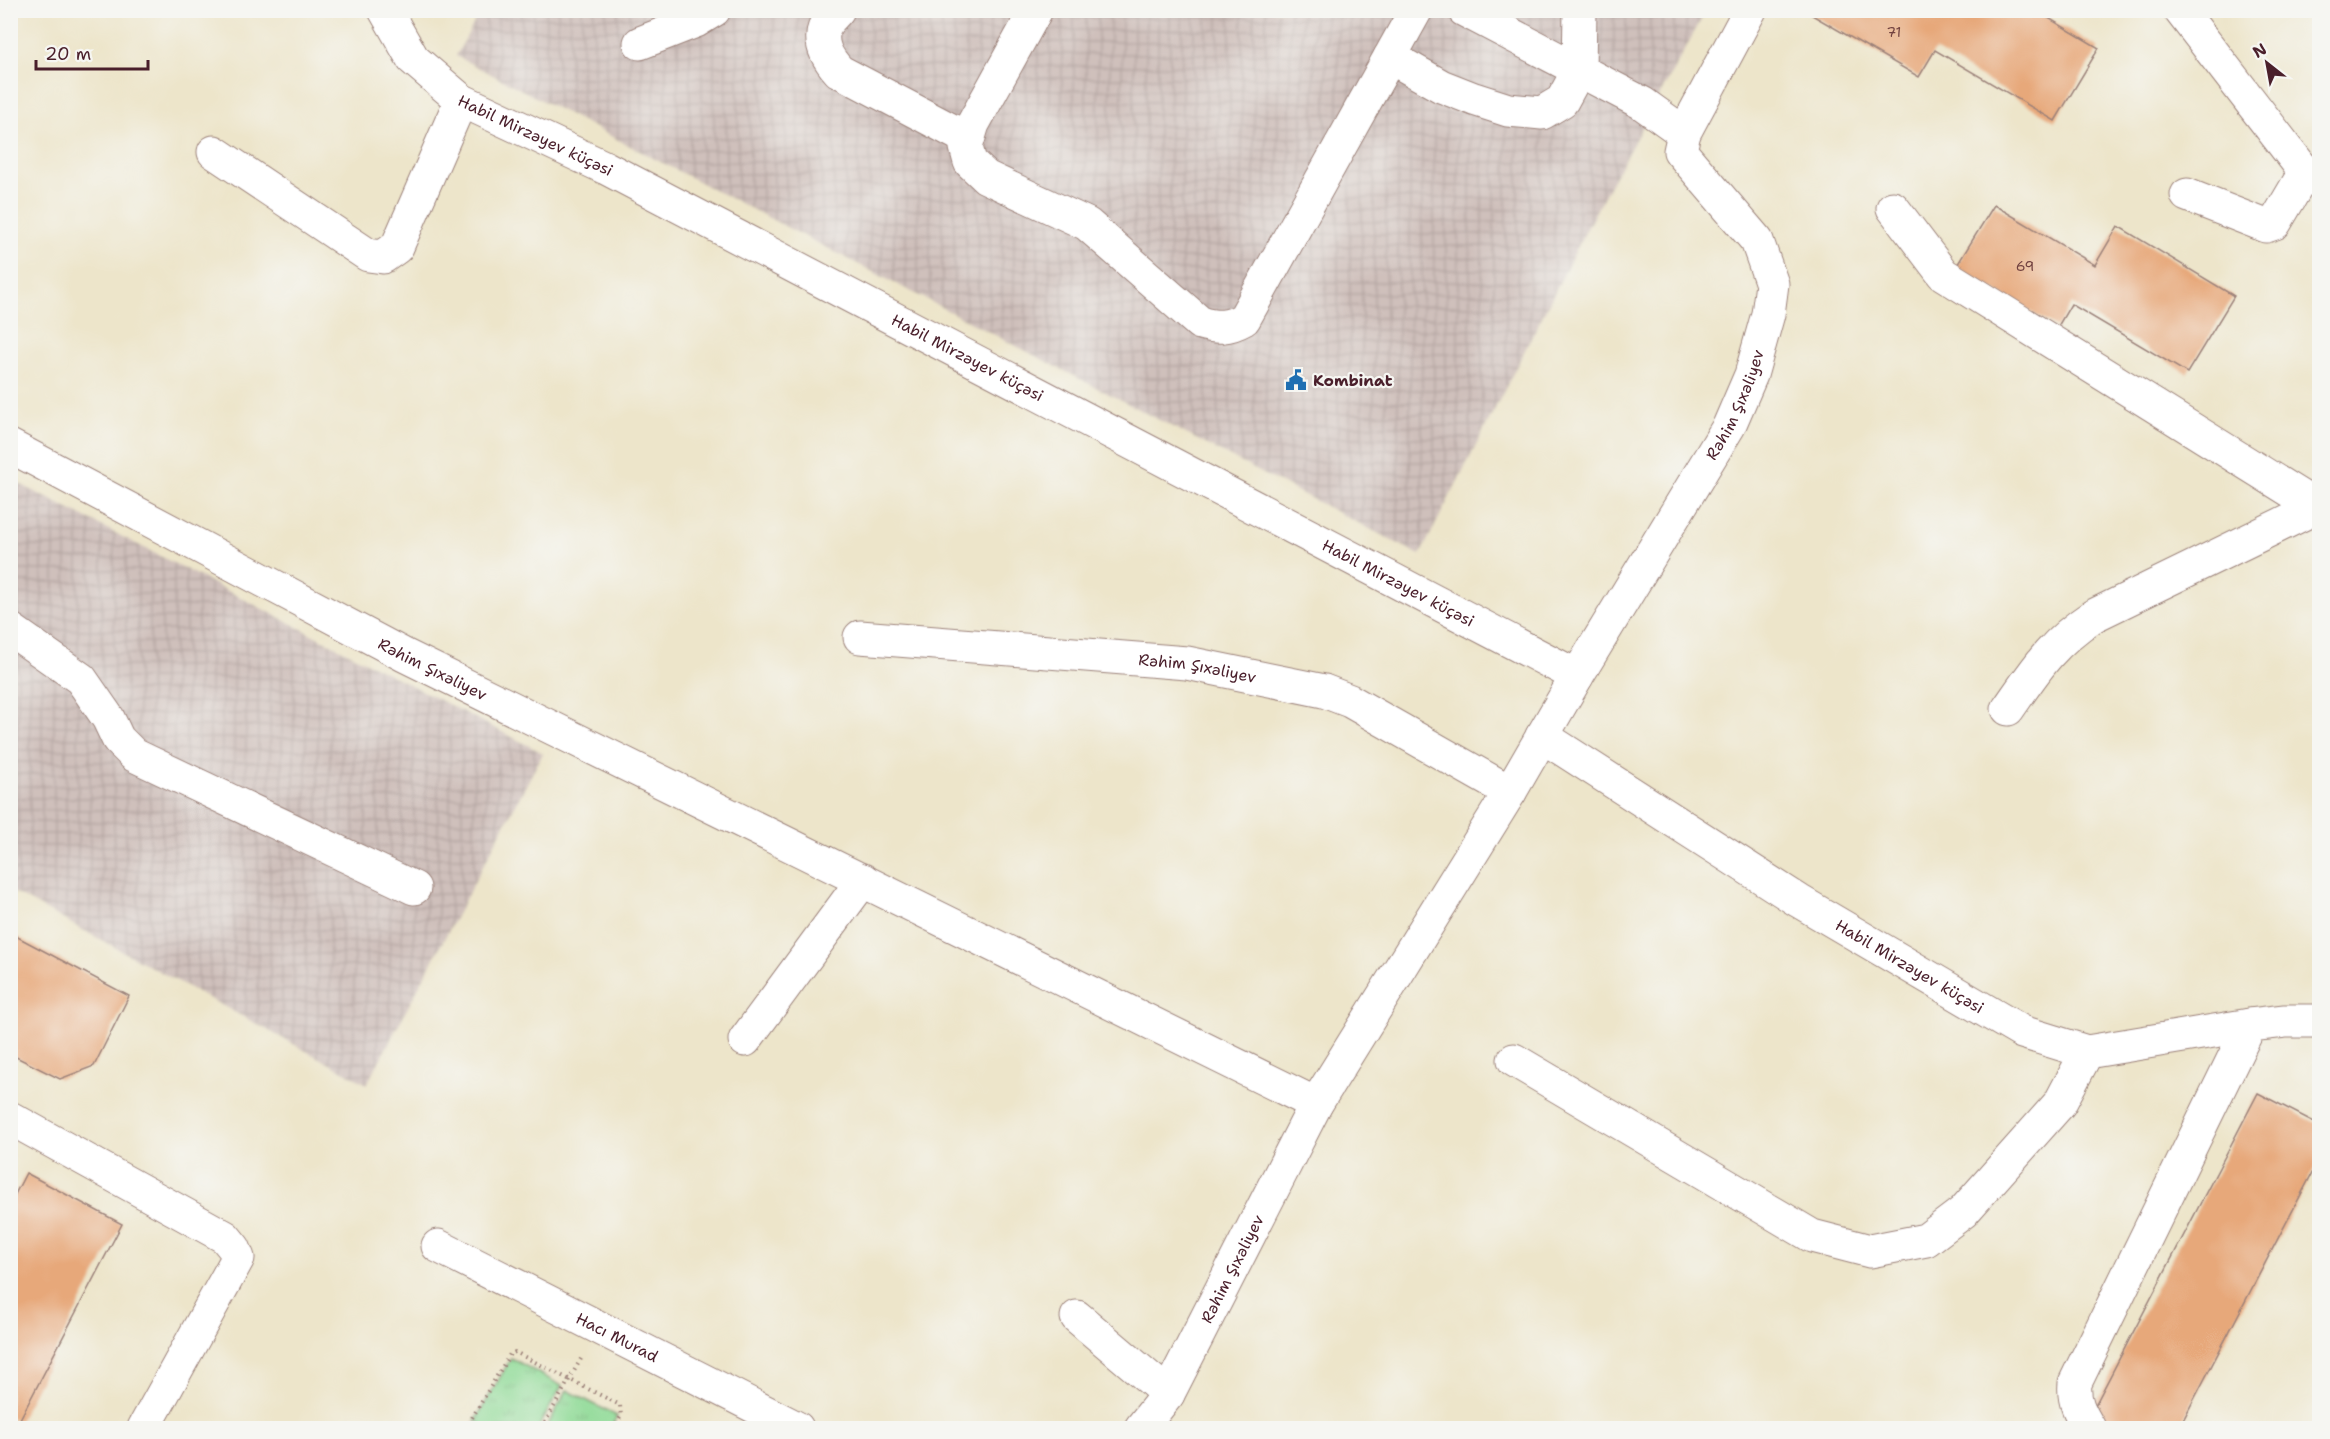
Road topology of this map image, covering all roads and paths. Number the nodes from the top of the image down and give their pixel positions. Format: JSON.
{"nodes":[{"id":1,"x":385,"y":10,"type":"edge"},
{"id":2,"x":714,"y":10,"type":"edge"},
{"id":3,"x":838,"y":10,"type":"edge"},
{"id":4,"x":1036,"y":10,"type":"edge"},
{"id":5,"x":1416,"y":10,"type":"edge"},
{"id":6,"x":1464,"y":10,"type":"edge"},
{"id":7,"x":1580,"y":10,"type":"edge"},
{"id":8,"x":1750,"y":10,"type":"edge"},
{"id":9,"x":2180,"y":10,"type":"edge"},
{"id":10,"x":640,"y":43,"type":"dead end"},
{"id":11,"x":1390,"y":57,"type":"junction"},
{"id":12,"x":1579,"y":70,"type":"junction"},
{"id":13,"x":460,"y":100,"type":"junction"},
{"id":14,"x":1684,"y":133,"type":"junction"},
{"id":15,"x":968,"y":139,"type":"junction"},
{"id":16,"x":214,"y":152,"type":"dead end"},
{"id":17,"x":2312,"y":177,"type":"edge"},
{"id":18,"x":2187,"y":195,"type":"dead end"},
{"id":19,"x":1893,"y":208,"type":"dead end"},
{"id":20,"x":10,"y":446,"type":"edge"},
{"id":21,"x":2318,"y":508,"type":"edge"},
{"id":22,"x":12,"y":632,"type":"edge"},
{"id":23,"x":860,"y":636,"type":"dead end"},
{"id":24,"x":1576,"y":676,"type":"junction"},
{"id":25,"x":2008,"y":709,"type":"dead end"},
{"id":26,"x":1542,"y":736,"type":"junction"},
{"id":27,"x":1510,"y":792,"type":"junction"},
{"id":28,"x":863,"y":880,"type":"junction"},
{"id":29,"x":414,"y":888,"type":"dead end"},
{"id":30,"x":2319,"y":1021,"type":"edge"},
{"id":31,"x":2250,"y":1025,"type":"junction"},
{"id":32,"x":745,"y":1040,"type":"dead end"},
{"id":33,"x":2087,"y":1052,"type":"junction"},
{"id":34,"x":1514,"y":1060,"type":"dead end"},
{"id":35,"x":1316,"y":1104,"type":"junction"},
{"id":36,"x":10,"y":1118,"type":"edge"},
{"id":37,"x":438,"y":1246,"type":"dead end"},
{"id":38,"x":1077,"y":1317,"type":"dead end"},
{"id":39,"x":600,"y":1328,"type":"junction"},
{"id":40,"x":569,"y":1378,"type":"junction"},
{"id":41,"x":1168,"y":1394,"type":"junction"},
{"id":42,"x":470,"y":1422,"type":"junction"},
{"id":43,"x":144,"y":1428,"type":"edge"},
{"id":44,"x":466,"y":1428,"type":"edge"},
{"id":45,"x":481,"y":1428,"type":"edge"},
{"id":46,"x":542,"y":1428,"type":"edge"},
{"id":47,"x":614,"y":1428,"type":"edge"},
{"id":48,"x":797,"y":1428,"type":"edge"},
{"id":49,"x":1141,"y":1428,"type":"edge"},
{"id":50,"x":2089,"y":1428,"type":"edge"}],
"edges":[{"from":1,"to":13,"type":"street","name":"Habil Mirzəyev küçəsi"},
{"from":2,"to":10,"type":"street"},
{"from":3,"to":15,"type":"street"},
{"from":4,"to":15,"type":"street"},
{"from":5,"to":11,"type":"street"},
{"from":6,"to":12,"type":"street"},
{"from":7,"to":12,"type":"street"},
{"from":8,"to":14,"type":"street"},
{"from":9,"to":17,"type":"street"},
{"from":11,"to":12,"type":"street"},
{"from":11,"to":15,"type":"street"},
{"from":12,"to":14,"type":"street"},
{"from":13,"to":16,"type":"street"},
{"from":13,"to":24,"type":"street","name":"Habil Mirzəyev küçəsi"},
{"from":14,"to":24,"type":"street","name":"Rəhim Şıxəliyev"},
{"from":17,"to":18,"type":"street"},
{"from":19,"to":21,"type":"street"},
{"from":20,"to":28,"type":"street","name":"Rəhim Şıxəliyev"},
{"from":21,"to":25,"type":"street"},
{"from":22,"to":29,"type":"street"},
{"from":23,"to":27,"type":"street","name":"Rəhim Şıxəliyev"},
{"from":24,"to":26,"type":"street","name":"Rəhim Şıxəliyev"},
{"from":26,"to":27,"type":"street","name":"Rəhim Şıxəliyev"},
{"from":26,"to":33,"type":"street","name":"Habil Mirzəyev küçəsi"},
{"from":27,"to":35,"type":"street","name":"Rəhim Şıxəliyev"},
{"from":28,"to":32,"type":"street"},
{"from":28,"to":35,"type":"street","name":"Rəhim Şıxəliyev"},
{"from":30,"to":31,"type":"street","name":"Habil Mirzəyev küçəsi"},
{"from":31,"to":33,"type":"street","name":"Habil Mirzəyev küçəsi"},
{"from":31,"to":50,"type":"street"},
{"from":33,"to":34,"type":"street"},
{"from":35,"to":41,"type":"street","name":"Rəhim Şıxəliyev"},
{"from":36,"to":43,"type":"street"},
{"from":37,"to":39,"type":"street","name":"Hacı Murad"},
{"from":38,"to":41,"type":"street"},
{"from":39,"to":40,"type":"path"},
{"from":39,"to":48,"type":"street","name":"Hacı Murad"},
{"from":40,"to":42,"type":"path"},
{"from":40,"to":46,"type":"path"},
{"from":40,"to":47,"type":"path"},
{"from":41,"to":49,"type":"street","name":"Rəhim Şıxəliyev"},
{"from":42,"to":44,"type":"path"},
{"from":42,"to":45,"type":"path"}]}
